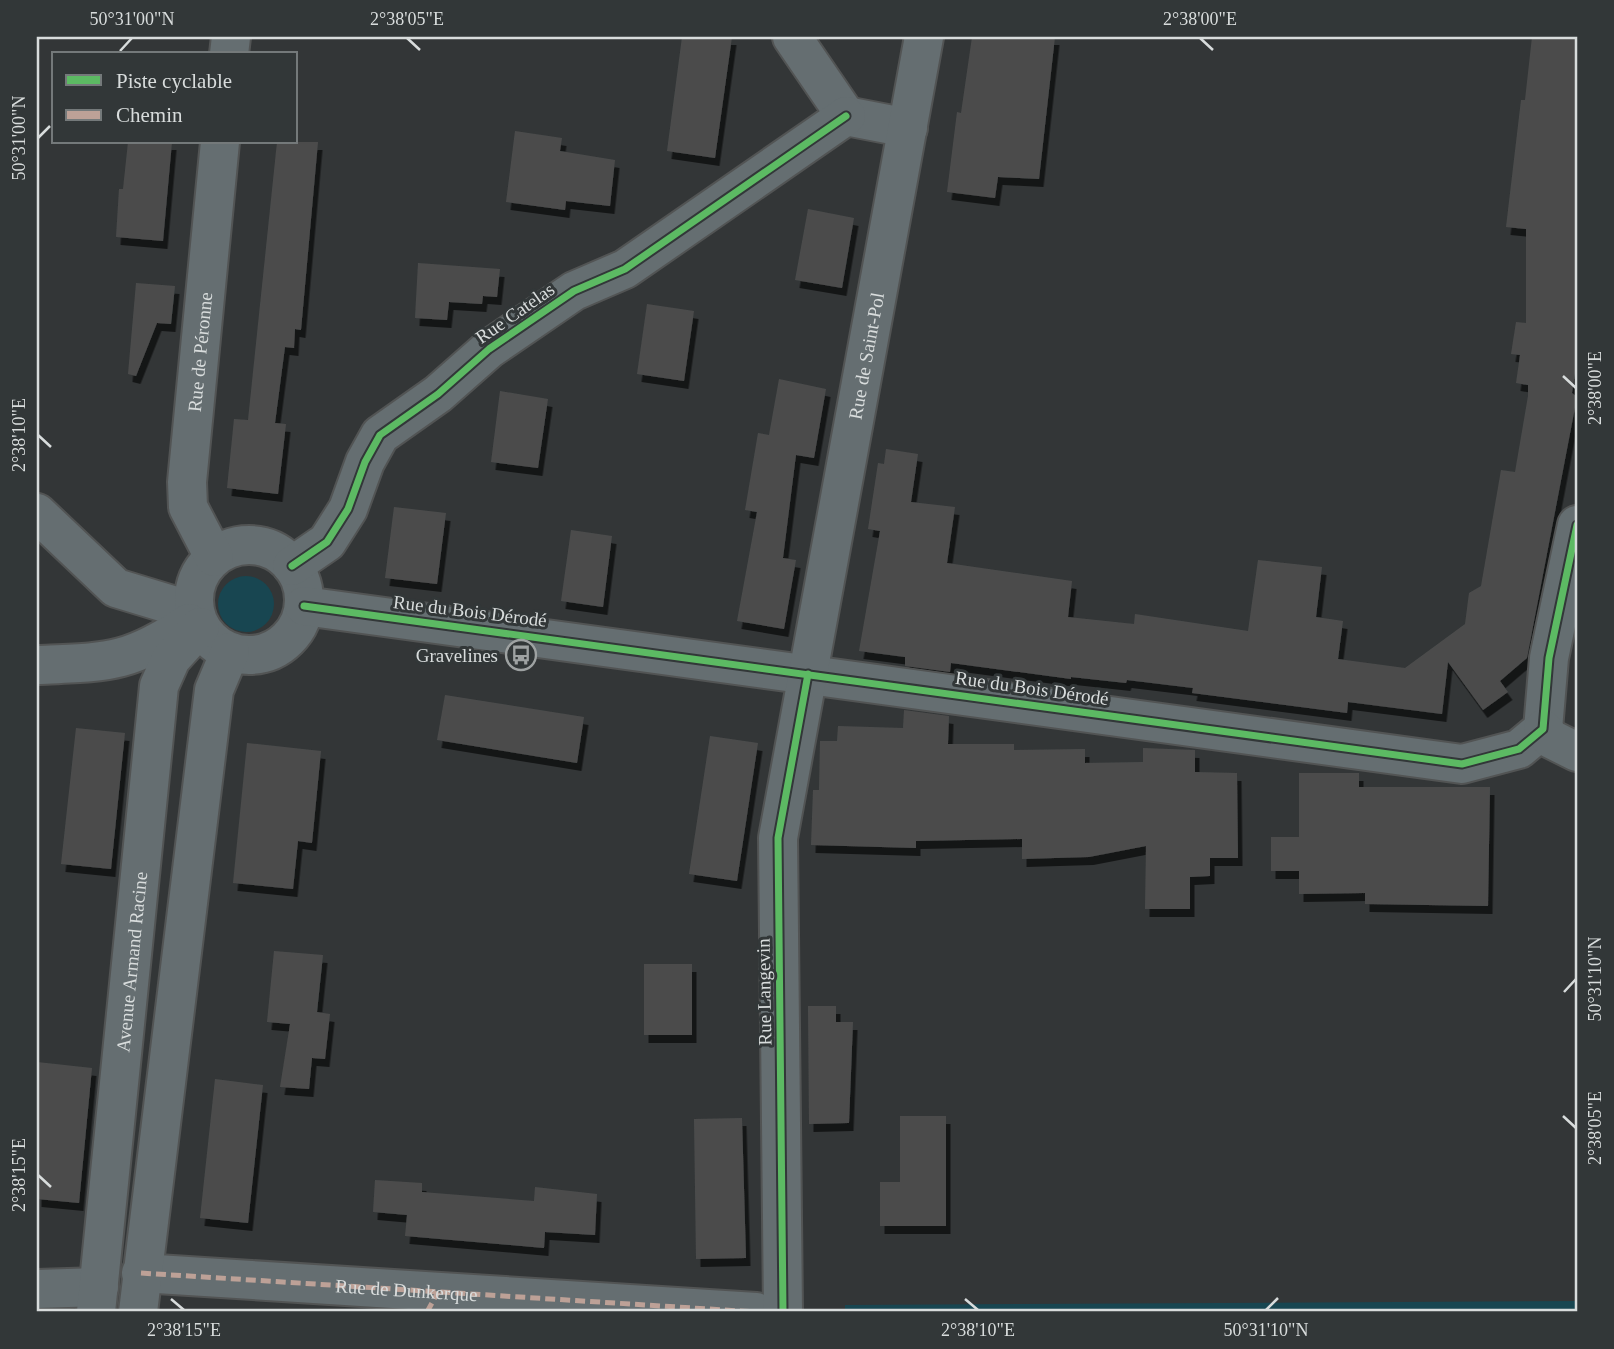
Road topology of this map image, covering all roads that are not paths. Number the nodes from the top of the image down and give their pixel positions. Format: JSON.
{"nodes":[{"id":1,"x":792,"y":37,"type":"edge"},
{"id":2,"x":924,"y":37,"type":"edge"},
{"id":3,"x":846,"y":116,"type":"junction"},
{"id":4,"x":908,"y":128,"type":"junction"},
{"id":5,"x":220,"y":144,"type":"edge"},
{"id":6,"x":37,"y":513,"type":"edge"},
{"id":7,"x":1577,"y":525,"type":"edge"},
{"id":8,"x":214,"y":557,"type":"junction"},
{"id":9,"x":292,"y":566,"type":"junction"},
{"id":10,"x":304,"y":606,"type":"junction"},
{"id":11,"x":197,"y":619,"type":"junction"},
{"id":12,"x":230,"y":652,"type":"junction"},
{"id":13,"x":37,"y":665,"type":"edge"},
{"id":14,"x":808,"y":674,"type":"junction"},
{"id":15,"x":1543,"y":729,"type":"junction"},
{"id":16,"x":1577,"y":752,"type":"edge"},
{"id":17,"x":141,"y":1273,"type":"junction"},
{"id":18,"x":37,"y":1289,"type":"edge"},
{"id":19,"x":98,"y":1300,"type":"edge"},
{"id":20,"x":138,"y":1312,"type":"edge"},
{"id":21,"x":756,"y":1312,"type":"edge"},
{"id":22,"x":783,"y":1312,"type":"edge"}],
"edges":[{"from":1,"to":3,"type":"street"},
{"from":2,"to":4,"type":"street","name":"Rue de Saint-Pol"},
{"from":3,"to":4,"type":"street"},
{"from":3,"to":9,"type":"street","name":"Rue Catelas"},
{"from":4,"to":14,"type":"street","name":"Rue de Saint-Pol"},
{"from":5,"to":8,"type":"street","name":"Rue de Péronne"},
{"from":6,"to":11,"type":"street"},
{"from":7,"to":15,"type":"street"},
{"from":8,"to":9,"type":"street"},
{"from":8,"to":11,"type":"street"},
{"from":9,"to":10,"type":"street"},
{"from":10,"to":12,"type":"street"},
{"from":10,"to":14,"type":"street","name":"Rue du Bois Dérodé"},
{"from":11,"to":12,"type":"street"},
{"from":11,"to":13,"type":"street"},
{"from":11,"to":19,"type":"street","name":"Avenue Armand Racine"},
{"from":12,"to":17,"type":"street"},
{"from":14,"to":15,"type":"street","name":"Rue du Bois Dérodé"},
{"from":14,"to":22,"type":"street","name":"Rue Langevin"},
{"from":15,"to":16,"type":"street"},
{"from":17,"to":20,"type":"street"},
{"from":17,"to":21,"type":"street","name":"Rue de Dunkerque"},
{"from":18,"to":19,"type":"street"}]}
